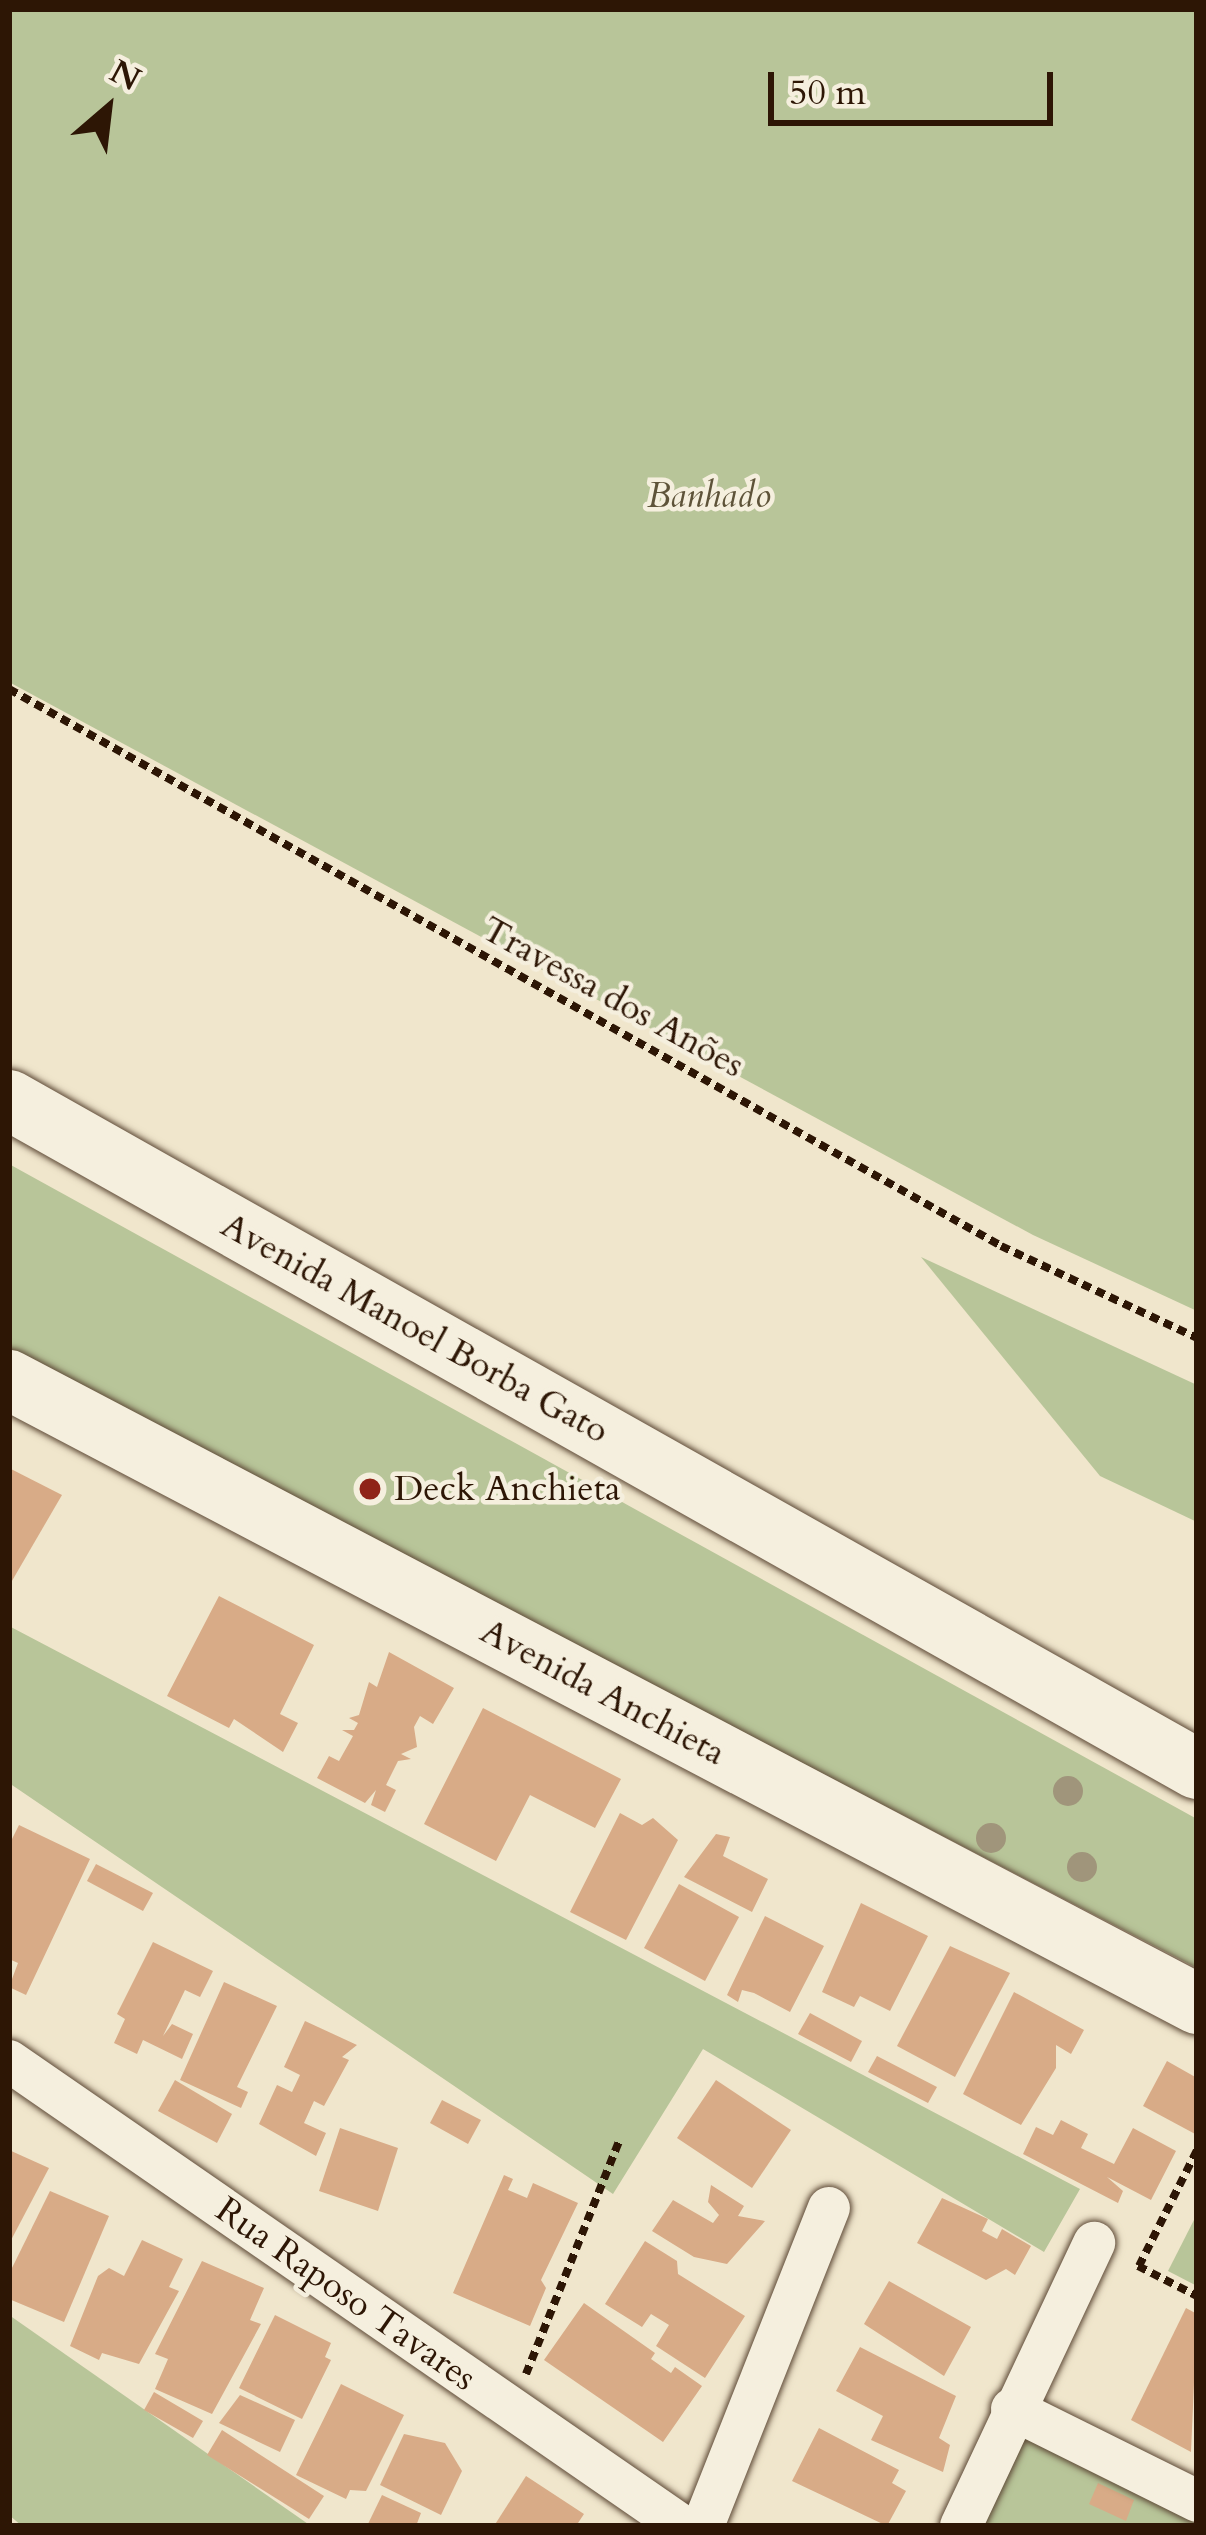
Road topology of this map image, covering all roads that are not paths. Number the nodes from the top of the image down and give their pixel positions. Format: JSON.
{"nodes":[{"id":1,"x":9,"y":1100,"type":"edge"},
{"id":2,"x":9,"y":1380,"type":"edge"},
{"id":3,"x":1197,"y":1769,"type":"edge"},
{"id":4,"x":1197,"y":2004,"type":"edge"},
{"id":5,"x":9,"y":2061,"type":"edge"},
{"id":6,"x":829,"y":2209,"type":"dead end"},
{"id":7,"x":1094,"y":2243,"type":"road end"},
{"id":8,"x":1012,"y":2409,"type":"junction"},
{"id":9,"x":1197,"y":2500,"type":"edge"},
{"id":10,"x":682,"y":2526,"type":"edge"},
{"id":11,"x":703,"y":2526,"type":"edge"},
{"id":12,"x":961,"y":2526,"type":"edge"}],
"edges":[{"from":1,"to":3,"type":"main road","name":"Avenida Manoel Borba Gato"},
{"from":2,"to":4,"type":"main road","name":"Avenida Anchieta"},
{"from":5,"to":10,"type":"street","name":"Rua Raposo Tavares"},
{"from":6,"to":11,"type":"street"},
{"from":7,"to":8,"type":"street"},
{"from":8,"to":9,"type":"street"},
{"from":8,"to":12,"type":"street"}]}
